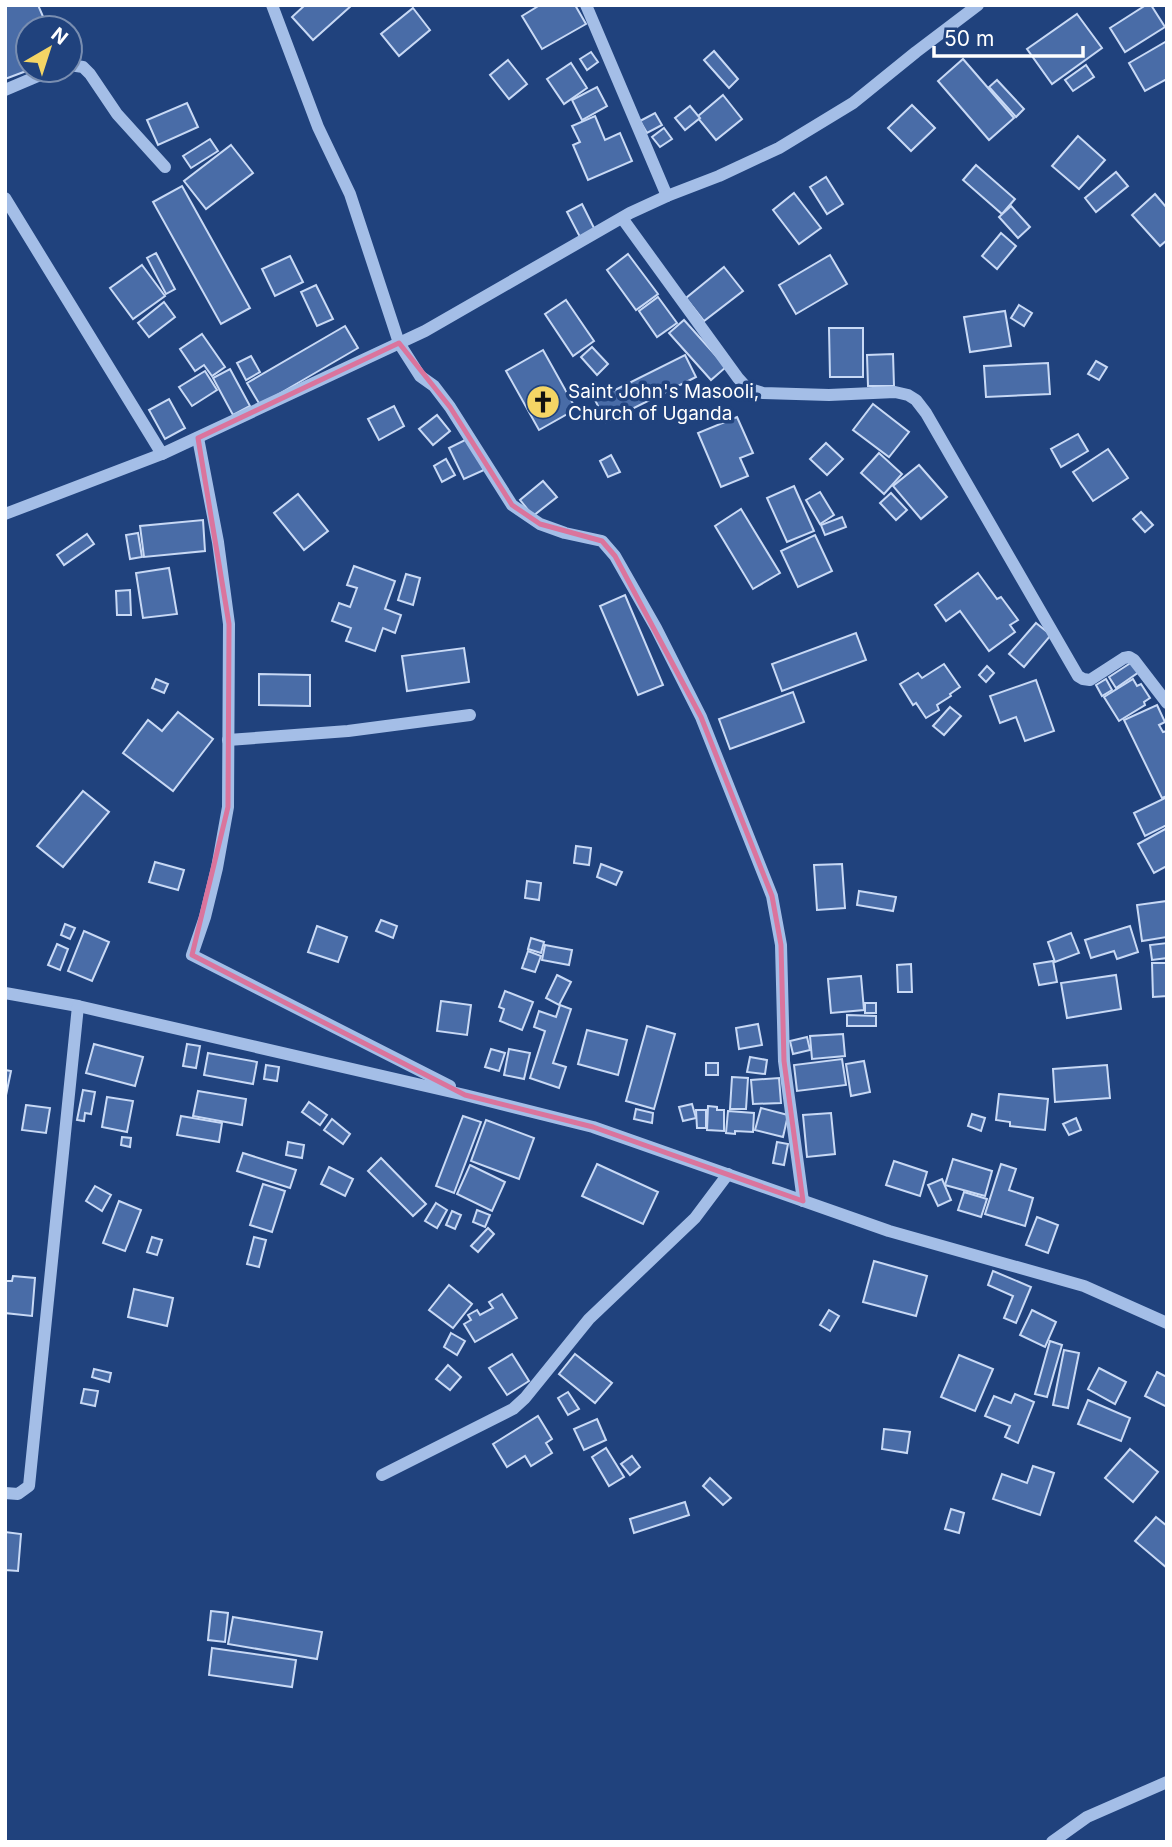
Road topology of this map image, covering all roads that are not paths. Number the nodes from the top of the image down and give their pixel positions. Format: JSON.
{"nodes":[{"id":1,"x":272,"y":5,"type":"edge"},
{"id":2,"x":586,"y":5,"type":"edge"},
{"id":3,"x":978,"y":5,"type":"edge"},
{"id":4,"x":84,"y":68,"type":"edge"},
{"id":5,"x":165,"y":167,"type":"dead end"},
{"id":6,"x":667,"y":196,"type":"junction"},
{"id":7,"x":5,"y":198,"type":"edge"},
{"id":8,"x":622,"y":218,"type":"junction"},
{"id":9,"x":399,"y":343,"type":"junction"},
{"id":10,"x":198,"y":438,"type":"junction"},
{"id":11,"x":162,"y":454,"type":"junction"},
{"id":12,"x":5,"y":514,"type":"edge"},
{"id":13,"x":1167,"y":703,"type":"edge"},
{"id":14,"x":470,"y":715,"type":"dead end"},
{"id":15,"x":228,"y":740,"type":"junction"},
{"id":16,"x":5,"y":993,"type":"edge"},
{"id":17,"x":78,"y":1006,"type":"junction"},
{"id":18,"x":466,"y":1095,"type":"junction"},
{"id":19,"x":727,"y":1174,"type":"junction"},
{"id":20,"x":803,"y":1200,"type":"junction"},
{"id":21,"x":1167,"y":1323,"type":"edge"},
{"id":22,"x":382,"y":1475,"type":"dead end"},
{"id":23,"x":5,"y":1493,"type":"edge"},
{"id":24,"x":1167,"y":1782,"type":"edge"},
{"id":25,"x":1052,"y":1842,"type":"edge"}],
"edges":[{"from":1,"to":9,"type":"street"},
{"from":2,"to":6,"type":"street"},
{"from":3,"to":6,"type":"street"},
{"from":4,"to":5,"type":"street"},
{"from":6,"to":8,"type":"street"},
{"from":7,"to":11,"type":"street"},
{"from":8,"to":9,"type":"street"},
{"from":8,"to":13,"type":"street"},
{"from":9,"to":10,"type":"street"},
{"from":9,"to":20,"type":"street"},
{"from":10,"to":11,"type":"street"},
{"from":10,"to":15,"type":"street"},
{"from":11,"to":12,"type":"street"},
{"from":14,"to":15,"type":"street"},
{"from":15,"to":18,"type":"street"},
{"from":16,"to":17,"type":"street"},
{"from":17,"to":18,"type":"street"},
{"from":17,"to":23,"type":"street"},
{"from":18,"to":19,"type":"street"},
{"from":19,"to":20,"type":"street"},
{"from":19,"to":22,"type":"street"},
{"from":20,"to":21,"type":"street"},
{"from":24,"to":25,"type":"street"}]}
